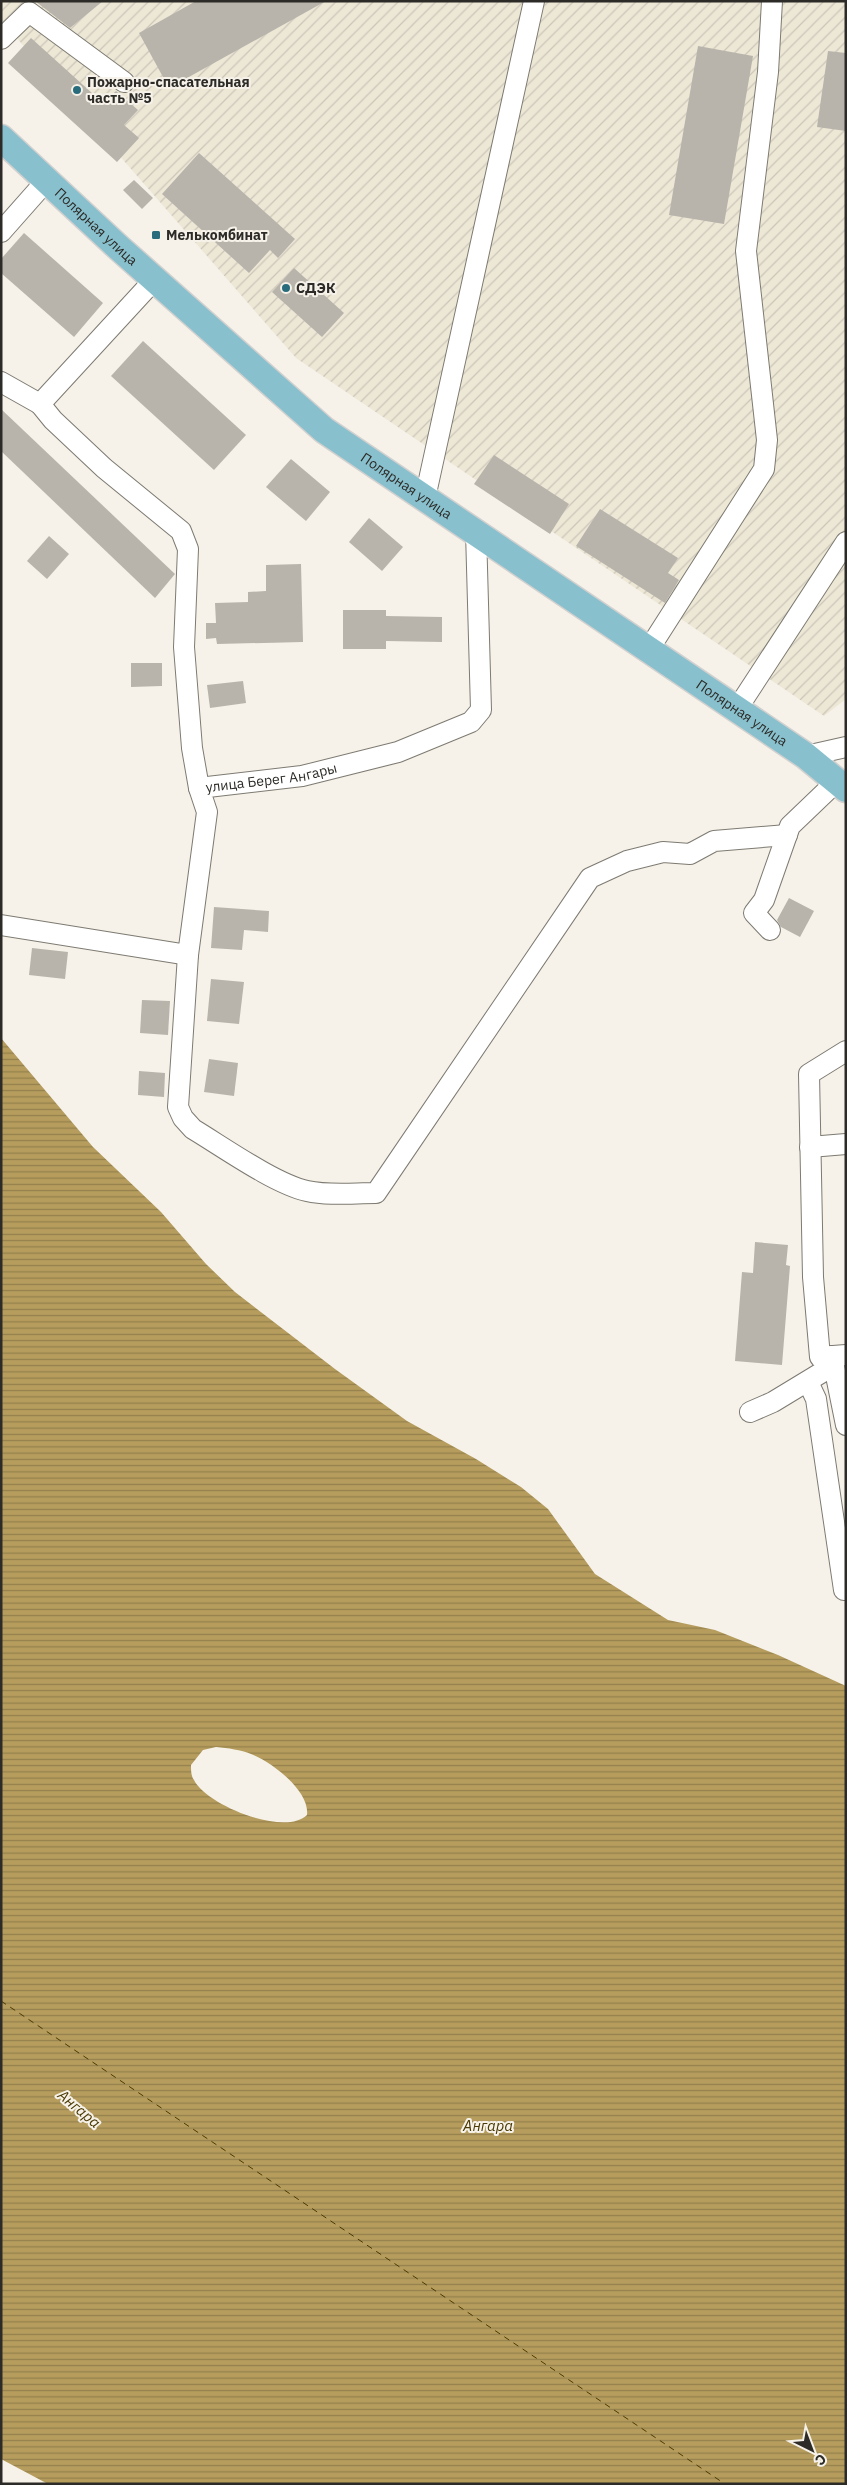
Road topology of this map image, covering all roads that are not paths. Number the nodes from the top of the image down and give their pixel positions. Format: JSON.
{"nodes":[{"id":1,"x":534,"y":1,"type":"edge"},
{"id":2,"x":772,"y":1,"type":"edge"},
{"id":3,"x":2,"y":35,"type":"edge"},
{"id":4,"x":124,"y":82,"type":"dead end"},
{"id":5,"x":1,"y":138,"type":"edge"},
{"id":6,"x":47,"y":180,"type":"junction"},
{"id":7,"x":1,"y":232,"type":"edge"},
{"id":8,"x":154,"y":280,"type":"junction"},
{"id":9,"x":1,"y":382,"type":"edge"},
{"id":10,"x":40,"y":404,"type":"junction"},
{"id":11,"x":425,"y":498,"type":"junction"},
{"id":12,"x":476,"y":532,"type":"junction"},
{"id":13,"x":846,"y":542,"type":"edge"},
{"id":14,"x":649,"y":650,"type":"junction"},
{"id":15,"x":736,"y":709,"type":"junction"},
{"id":16,"x":846,"y":748,"type":"edge"},
{"id":17,"x":806,"y":756,"type":"junction"},
{"id":18,"x":841,"y":786,"type":"edge"},
{"id":19,"x":199,"y":788,"type":"junction"},
{"id":20,"x":787,"y":836,"type":"junction"},
{"id":21,"x":1,"y":925,"type":"edge"},
{"id":22,"x":770,"y":930,"type":"dead end"},
{"id":23,"x":188,"y":954,"type":"junction"},
{"id":24,"x":846,"y":1051,"type":"edge"},
{"id":25,"x":846,"y":1144,"type":"edge"},
{"id":26,"x":810,"y":1147,"type":"junction"},
{"id":27,"x":837,"y":1358,"type":"edge"},
{"id":28,"x":808,"y":1382,"type":"junction"},
{"id":29,"x":750,"y":1412,"type":"dead end"},
{"id":30,"x":846,"y":1425,"type":"edge"},
{"id":31,"x":844,"y":1590,"type":"dead end"}],
"edges":[{"from":1,"to":11,"type":"street"},
{"from":2,"to":14,"type":"street"},
{"from":3,"to":4,"type":"street"},
{"from":5,"to":6,"type":"main road","name":"Полярная улица"},
{"from":6,"to":7,"type":"street"},
{"from":6,"to":8,"type":"main road","name":"Полярная улица"},
{"from":8,"to":10,"type":"street"},
{"from":8,"to":11,"type":"main road","name":"Полярная улица"},
{"from":9,"to":10,"type":"street"},
{"from":10,"to":19,"type":"street"},
{"from":11,"to":12,"type":"main road","name":"Полярная улица"},
{"from":12,"to":14,"type":"main road","name":"Полярная улица"},
{"from":12,"to":19,"type":"street","name":"улица Берег Ангары"},
{"from":13,"to":15,"type":"street"},
{"from":14,"to":15,"type":"main road","name":"Полярная улица"},
{"from":15,"to":17,"type":"main road","name":"Полярная улица"},
{"from":16,"to":17,"type":"street"},
{"from":17,"to":18,"type":"main road","name":"Полярная улица"},
{"from":18,"to":20,"type":"street"},
{"from":19,"to":23,"type":"street","name":"улица Берег Ангары"},
{"from":20,"to":22,"type":"street"},
{"from":20,"to":23,"type":"street","name":"улица Берег Ангары"},
{"from":21,"to":23,"type":"street"},
{"from":24,"to":26,"type":"street"},
{"from":25,"to":26,"type":"street"},
{"from":26,"to":27,"type":"street"},
{"from":27,"to":28,"type":"street"},
{"from":27,"to":30,"type":"street"},
{"from":28,"to":29,"type":"street"},
{"from":28,"to":31,"type":"street"}]}
